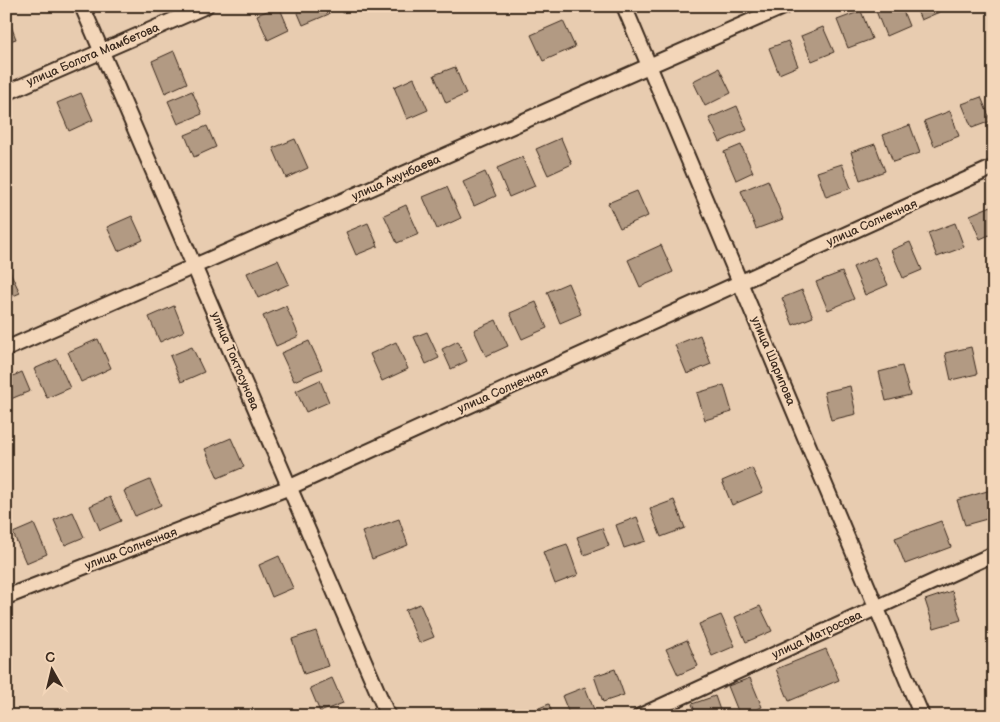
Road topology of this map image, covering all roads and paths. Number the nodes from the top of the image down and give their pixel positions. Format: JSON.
{"nodes":[{"id":1,"x":82,"y":6,"type":"edge"},
{"id":2,"x":206,"y":6,"type":"edge"},
{"id":3,"x":624,"y":6,"type":"edge"},
{"id":4,"x":784,"y":6,"type":"edge"},
{"id":5,"x":102,"y":51,"type":"junction"},
{"id":6,"x":649,"y":66,"type":"junction"},
{"id":7,"x":6,"y":93,"type":"edge"},
{"id":8,"x":994,"y":167,"type":"edge"},
{"id":9,"x":195,"y":267,"type":"junction"},
{"id":10,"x":740,"y":283,"type":"junction"},
{"id":11,"x":6,"y":349,"type":"edge"},
{"id":12,"x":290,"y":487,"type":"junction"},
{"id":13,"x":994,"y":554,"type":"edge"},
{"id":14,"x":6,"y":597,"type":"edge"},
{"id":15,"x":877,"y":607,"type":"junction"},
{"id":16,"x":388,"y":716,"type":"edge"},
{"id":17,"x":640,"y":716,"type":"edge"},
{"id":18,"x":922,"y":716,"type":"edge"}],
"edges":[{"from":1,"to":5,"type":"street","name":"улица Токтосунова"},
{"from":2,"to":5,"type":"street","name":"улица Болота Мамбетова"},
{"from":3,"to":6,"type":"street","name":"улица Шарипова"},
{"from":4,"to":6,"type":"street","name":"улица Ахунбаева"},
{"from":5,"to":7,"type":"street","name":"улица Болота Мамбетова"},
{"from":5,"to":9,"type":"street","name":"улица Токтосунова"},
{"from":6,"to":9,"type":"street","name":"улица Ахунбаева"},
{"from":6,"to":10,"type":"street","name":"улица Шарипова"},
{"from":8,"to":10,"type":"street","name":"улица Солнечная"},
{"from":9,"to":11,"type":"street","name":"улица Ахунбаева"},
{"from":9,"to":12,"type":"street","name":"улица Токтосунова"},
{"from":10,"to":12,"type":"street","name":"улица Солнечная"},
{"from":10,"to":15,"type":"street","name":"улица Шарипова"},
{"from":12,"to":14,"type":"street","name":"улица Солнечная"},
{"from":12,"to":16,"type":"street","name":"улица Токтосунова"},
{"from":13,"to":15,"type":"street","name":"улица Матросова"},
{"from":15,"to":17,"type":"street","name":"улица Матросова"},
{"from":15,"to":18,"type":"street","name":"улица Шарипова"}]}
